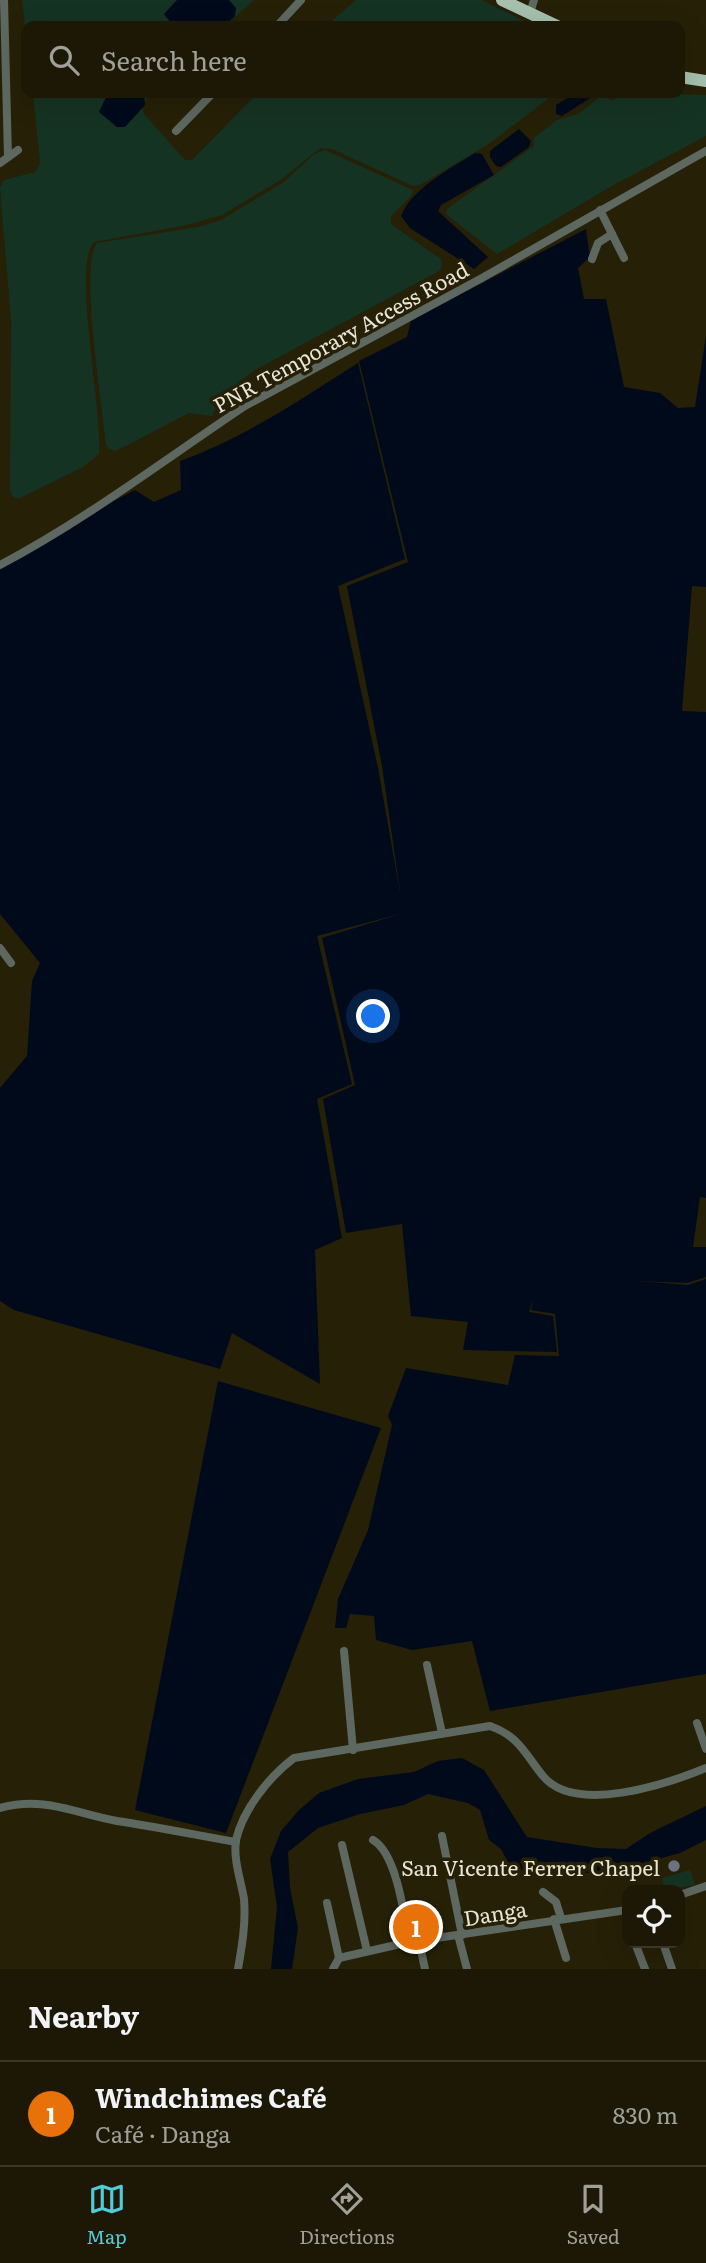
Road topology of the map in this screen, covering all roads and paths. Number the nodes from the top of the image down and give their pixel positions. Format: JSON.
{"nodes":[{"id":1,"x":4,"y":0,"type":"edge"},
{"id":2,"x":302,"y":0,"type":"edge"},
{"id":3,"x":502,"y":0,"type":"edge"},
{"id":4,"x":534,"y":0,"type":"edge"},
{"id":5,"x":530,"y":13,"type":"junction"},
{"id":6,"x":282,"y":21,"type":"edge"},
{"id":7,"x":547,"y":21,"type":"edge"},
{"id":8,"x":4,"y":55,"type":"edge"},
{"id":9,"x":685,"y":77,"type":"edge"},
{"id":10,"x":706,"y":81,"type":"edge"},
{"id":11,"x":208,"y":98,"type":"edge"},
{"id":12,"x":176,"y":131,"type":"dead end"},
{"id":13,"x":18,"y":150,"type":"dead end"},
{"id":14,"x":706,"y":151,"type":"edge"},
{"id":15,"x":8,"y":157,"type":"junction"},
{"id":16,"x":0,"y":163,"type":"edge"},
{"id":17,"x":600,"y":210,"type":"junction"},
{"id":18,"x":612,"y":234,"type":"junction"},
{"id":19,"x":624,"y":258,"type":"dead end"},
{"id":20,"x":592,"y":259,"type":"dead end"},
{"id":21,"x":0,"y":565,"type":"edge"},
{"id":22,"x":0,"y":948,"type":"edge"},
{"id":23,"x":11,"y":963,"type":"dead end"},
{"id":24,"x":344,"y":1651,"type":"dead end"},
{"id":25,"x":427,"y":1665,"type":"dead end"},
{"id":26,"x":697,"y":1723,"type":"dead end"},
{"id":27,"x":442,"y":1733,"type":"junction"},
{"id":28,"x":706,"y":1749,"type":"edge"},
{"id":29,"x":353,"y":1750,"type":"junction"},
{"id":30,"x":706,"y":1769,"type":"edge"},
{"id":31,"x":0,"y":1808,"type":"edge"},
{"id":32,"x":442,"y":1836,"type":"dead end"},
{"id":33,"x":373,"y":1840,"type":"dead end"},
{"id":34,"x":236,"y":1842,"type":"junction"},
{"id":35,"x":342,"y":1845,"type":"dead end"},
{"id":36,"x":706,"y":1886,"type":"edge"},
{"id":37,"x":543,"y":1892,"type":"dead end"},
{"id":38,"x":685,"y":1893,"type":"edge"},
{"id":39,"x":327,"y":1903,"type":"dead end"},
{"id":40,"x":622,"y":1910,"type":"edge"},
{"id":41,"x":557,"y":1919,"type":"junction"},
{"id":42,"x":460,"y":1935,"type":"junction"},
{"id":43,"x":419,"y":1941,"type":"junction"},
{"id":44,"x":409,"y":1942,"type":"junction"},
{"id":45,"x":637,"y":1948,"type":"edge"},
{"id":46,"x":665,"y":1948,"type":"edge"},
{"id":47,"x":367,"y":1951,"type":"junction"},
{"id":48,"x":339,"y":1958,"type":"junction"},
{"id":49,"x":566,"y":1958,"type":"dead end"},
{"id":50,"x":238,"y":1969,"type":"edge"},
{"id":51,"x":333,"y":1969,"type":"edge"},
{"id":52,"x":425,"y":1969,"type":"edge"},
{"id":53,"x":467,"y":1969,"type":"edge"},
{"id":54,"x":645,"y":1969,"type":"edge"},
{"id":55,"x":672,"y":1969,"type":"edge"}],
"edges":[{"from":1,"to":8,"type":"street"},
{"from":2,"to":6,"type":"street"},
{"from":3,"to":5,"type":"highway"},
{"from":4,"to":5,"type":"street"},
{"from":5,"to":7,"type":"highway"},
{"from":8,"to":15,"type":"street"},
{"from":9,"to":10,"type":"highway"},
{"from":11,"to":12,"type":"street"},
{"from":13,"to":15,"type":"street"},
{"from":14,"to":17,"type":"street","name":"PNR Temporary Access Road"},
{"from":15,"to":16,"type":"street"},
{"from":17,"to":18,"type":"street"},
{"from":17,"to":21,"type":"street","name":"PNR Temporary Access Road"},
{"from":18,"to":19,"type":"street"},
{"from":18,"to":20,"type":"street"},
{"from":22,"to":23,"type":"street"},
{"from":24,"to":29,"type":"street"},
{"from":25,"to":27,"type":"street"},
{"from":26,"to":28,"type":"street"},
{"from":27,"to":29,"type":"street"},
{"from":27,"to":30,"type":"street"},
{"from":29,"to":34,"type":"street"},
{"from":31,"to":34,"type":"street"},
{"from":32,"to":42,"type":"street"},
{"from":33,"to":44,"type":"street"},
{"from":34,"to":50,"type":"street"},
{"from":35,"to":47,"type":"street"},
{"from":36,"to":38,"type":"street"},
{"from":37,"to":41,"type":"street"},
{"from":39,"to":48,"type":"street"},
{"from":40,"to":41,"type":"street","name":"Danga"},
{"from":41,"to":42,"type":"street","name":"Danga"},
{"from":41,"to":49,"type":"street"},
{"from":42,"to":43,"type":"street","name":"Danga"},
{"from":42,"to":53,"type":"street"},
{"from":43,"to":44,"type":"street","name":"Danga"},
{"from":43,"to":52,"type":"street"},
{"from":44,"to":47,"type":"street","name":"Danga"},
{"from":45,"to":54,"type":"street"},
{"from":46,"to":55,"type":"street"},
{"from":47,"to":48,"type":"street","name":"Danga"},
{"from":48,"to":51,"type":"street"}]}
